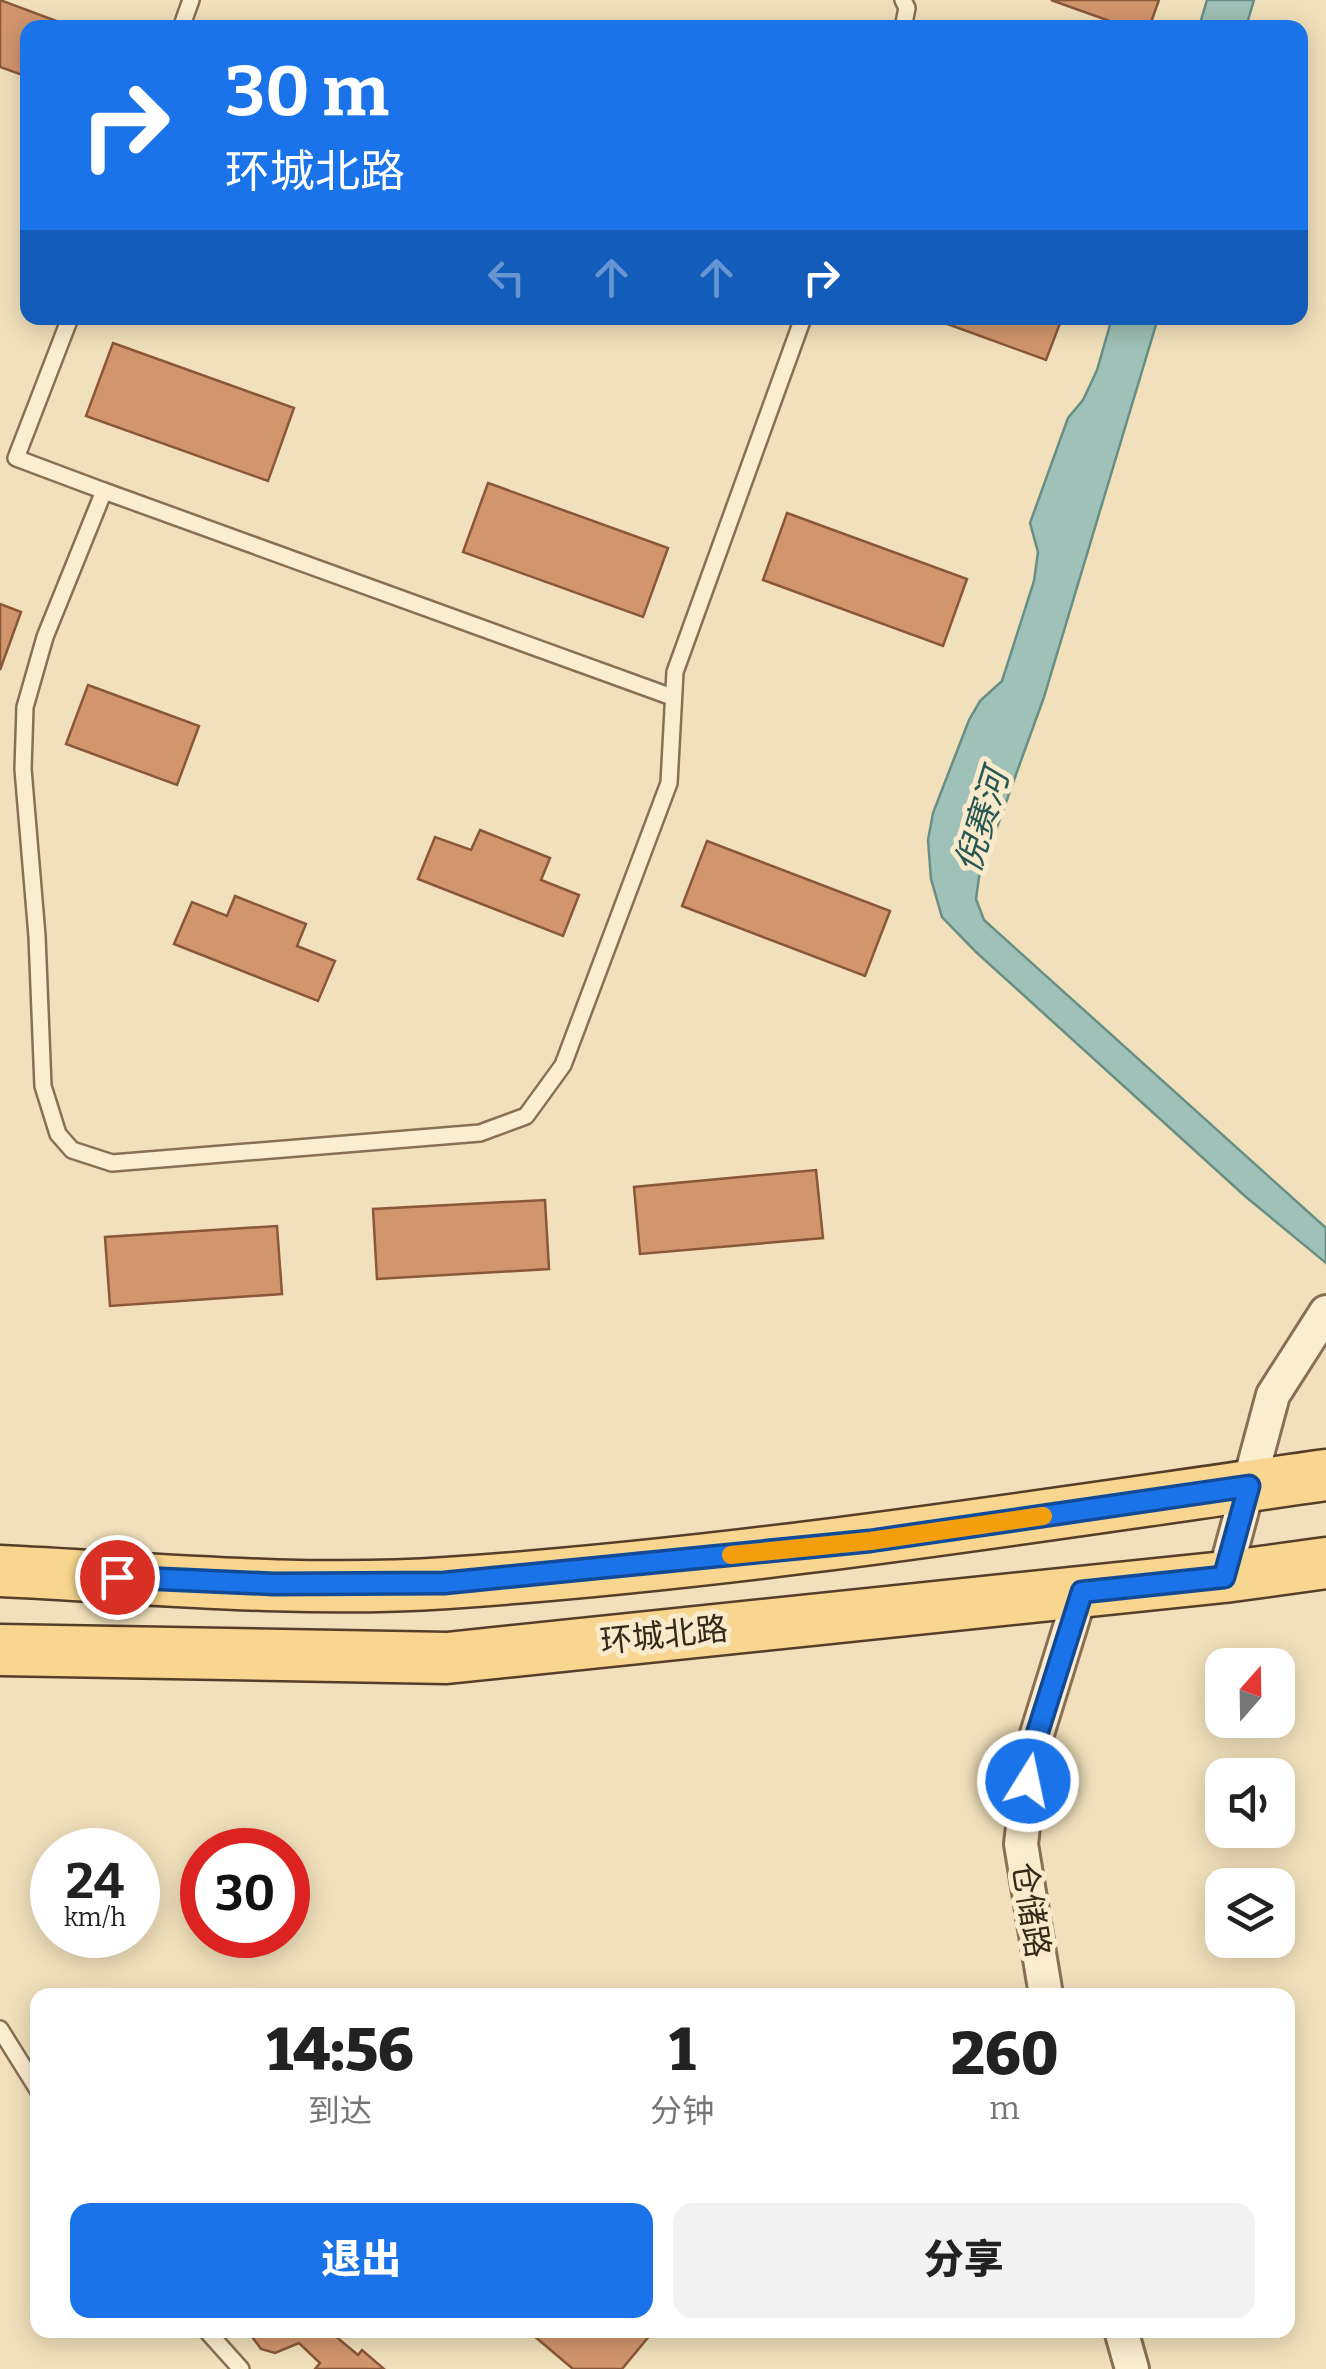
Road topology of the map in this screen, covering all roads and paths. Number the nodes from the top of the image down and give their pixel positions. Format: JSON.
{"nodes":[{"id":1,"x":67,"y":325,"type":"edge"},
{"id":2,"x":799,"y":325,"type":"edge"},
{"id":3,"x":104,"y":491,"type":"junction"},
{"id":4,"x":672,"y":697,"type":"junction"},
{"id":5,"x":1326,"y":1312,"type":"edge"},
{"id":6,"x":1326,"y":1475,"type":"edge"},
{"id":7,"x":1249,"y":1486,"type":"junction"},
{"id":8,"x":1326,"y":1563,"type":"edge"},
{"id":9,"x":0,"y":1572,"type":"edge"},
{"id":10,"x":1224,"y":1577,"type":"junction"},
{"id":11,"x":1082,"y":1592,"type":"junction"},
{"id":12,"x":0,"y":1650,"type":"edge"},
{"id":13,"x":1045,"y":1988,"type":"edge"},
{"id":14,"x":0,"y":2030,"type":"edge"},
{"id":15,"x":30,"y":2077,"type":"edge"},
{"id":16,"x":213,"y":2338,"type":"edge"},
{"id":17,"x":1123,"y":2338,"type":"edge"},
{"id":18,"x":241,"y":2369,"type":"edge"},
{"id":19,"x":1132,"y":2369,"type":"edge"}],
"edges":[{"from":1,"to":3,"type":"lane"},
{"from":2,"to":4,"type":"lane"},
{"from":3,"to":4,"type":"lane"},
{"from":3,"to":4,"type":"lane"},
{"from":5,"to":7,"type":"street"},
{"from":6,"to":7,"type":"main road"},
{"from":7,"to":9,"type":"main road"},
{"from":7,"to":10,"type":"street"},
{"from":8,"to":10,"type":"main road","name":"环城北路"},
{"from":10,"to":11,"type":"main road","name":"环城北路"},
{"from":11,"to":12,"type":"main road","name":"环城北路"},
{"from":11,"to":13,"type":"street","name":"仓储路"},
{"from":14,"to":15,"type":"lane"},
{"from":16,"to":18,"type":"lane"},
{"from":17,"to":19,"type":"street"}]}
